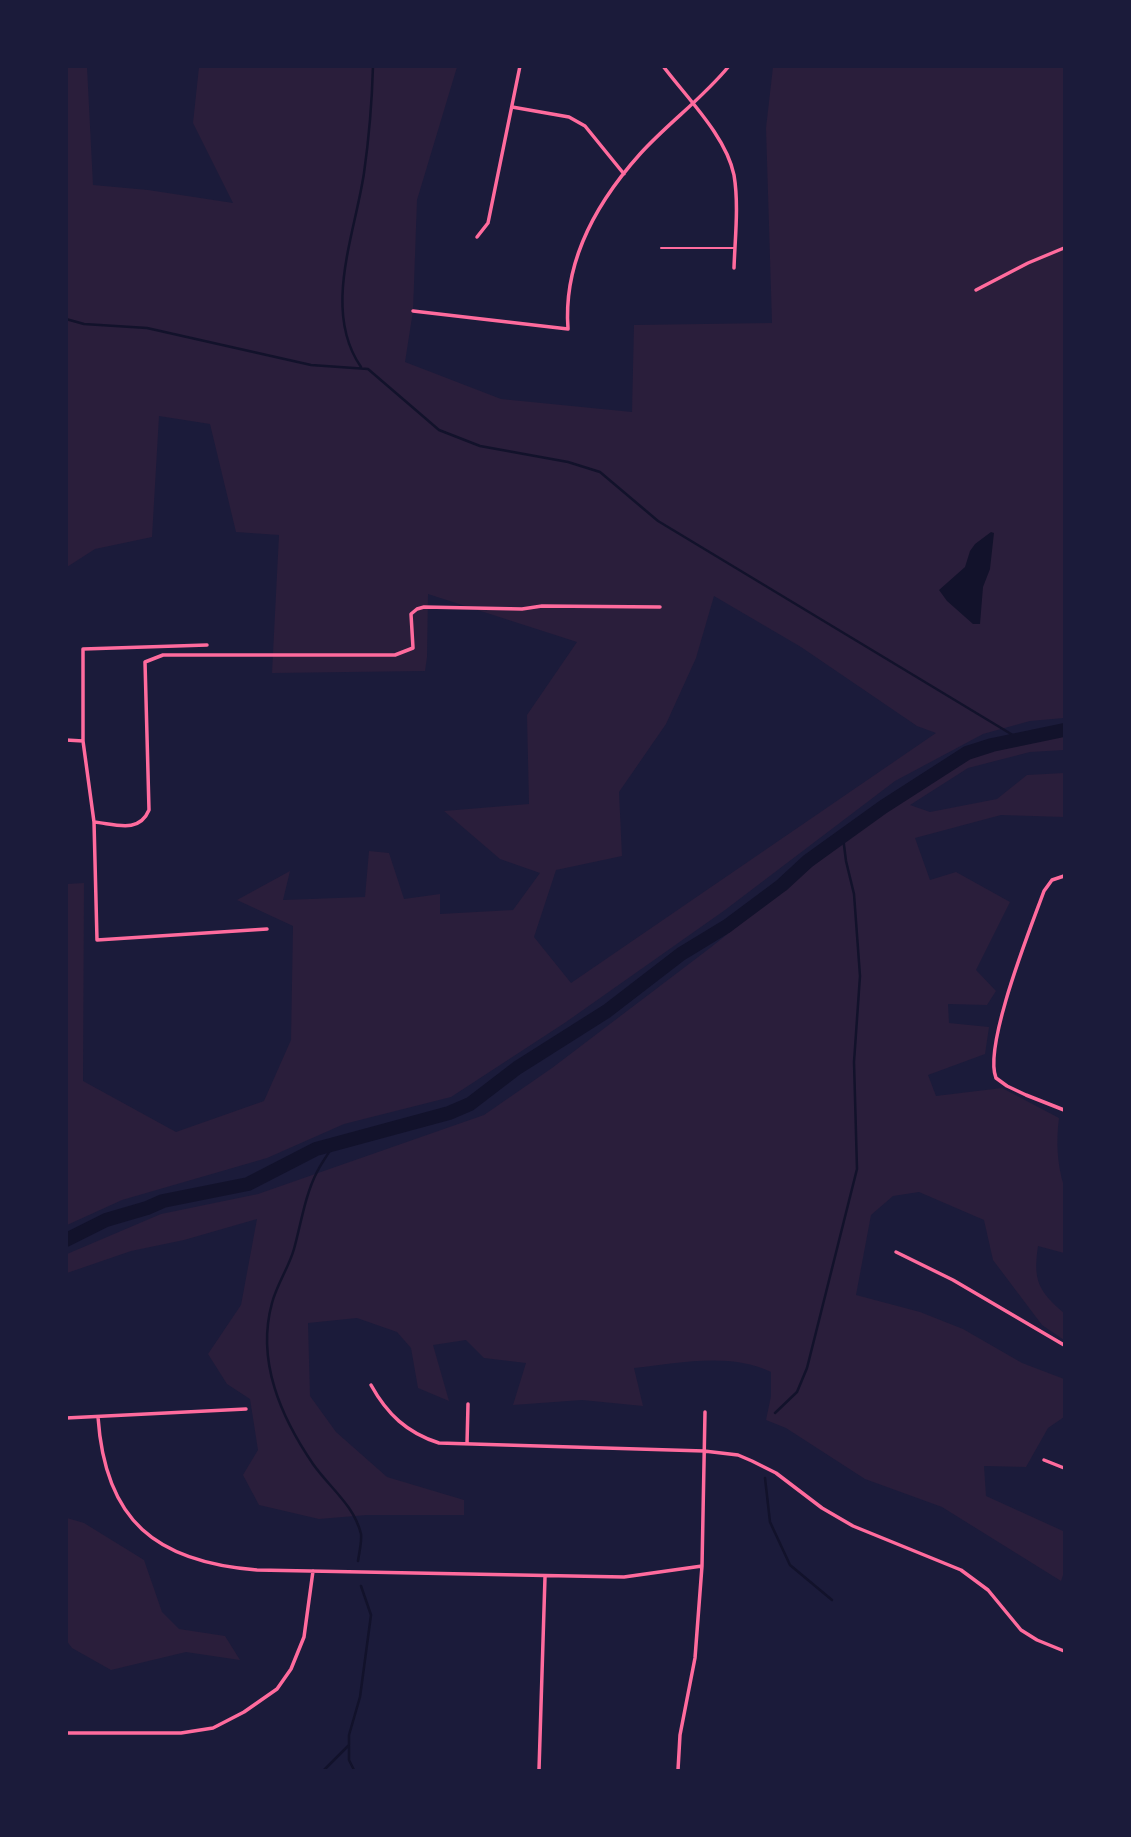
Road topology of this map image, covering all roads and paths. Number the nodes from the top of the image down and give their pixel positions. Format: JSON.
{"nodes":[{"id":1,"x":520,"y":66,"type":"edge"},
{"id":2,"x":663,"y":66,"type":"edge"},
{"id":3,"x":729,"y":66,"type":"edge"},
{"id":4,"x":692,"y":105,"type":"junction"},
{"id":5,"x":512,"y":107,"type":"junction"},
{"id":6,"x":624,"y":174,"type":"junction"},
{"id":7,"x":477,"y":237,"type":"dead end"},
{"id":8,"x":661,"y":248,"type":"dead end"},
{"id":9,"x":735,"y":248,"type":"junction"},
{"id":10,"x":1065,"y":248,"type":"edge"},
{"id":11,"x":734,"y":268,"type":"dead end"},
{"id":12,"x":976,"y":290,"type":"dead end"},
{"id":13,"x":413,"y":311,"type":"dead end"},
{"id":14,"x":660,"y":607,"type":"dead end"},
{"id":15,"x":207,"y":645,"type":"dead end"},
{"id":16,"x":66,"y":740,"type":"edge"},
{"id":17,"x":83,"y":741,"type":"junction"},
{"id":18,"x":94,"y":822,"type":"junction"},
{"id":19,"x":1065,"y":876,"type":"edge"},
{"id":20,"x":267,"y":929,"type":"dead end"},
{"id":21,"x":1065,"y":1110,"type":"edge"},
{"id":22,"x":896,"y":1252,"type":"dead end"},
{"id":23,"x":1065,"y":1345,"type":"edge"},
{"id":24,"x":371,"y":1385,"type":"dead end"},
{"id":25,"x":468,"y":1404,"type":"dead end"},
{"id":26,"x":246,"y":1409,"type":"dead end"},
{"id":27,"x":705,"y":1412,"type":"dead end"},
{"id":28,"x":98,"y":1417,"type":"junction"},
{"id":29,"x":66,"y":1418,"type":"edge"},
{"id":30,"x":467,"y":1444,"type":"junction"},
{"id":31,"x":704,"y":1451,"type":"junction"},
{"id":32,"x":1044,"y":1460,"type":"dead end"},
{"id":33,"x":1065,"y":1468,"type":"edge"},
{"id":34,"x":702,"y":1566,"type":"junction"},
{"id":35,"x":313,"y":1571,"type":"junction"},
{"id":36,"x":545,"y":1576,"type":"junction"},
{"id":37,"x":1065,"y":1651,"type":"edge"},
{"id":38,"x":66,"y":1733,"type":"edge"},
{"id":39,"x":539,"y":1770,"type":"edge"},
{"id":40,"x":678,"y":1770,"type":"edge"}],
"edges":[{"from":1,"to":5,"type":"street"},
{"from":2,"to":4,"type":"street"},
{"from":3,"to":4,"type":"street"},
{"from":4,"to":6,"type":"street"},
{"from":4,"to":9,"type":"street"},
{"from":5,"to":6,"type":"street"},
{"from":5,"to":7,"type":"street"},
{"from":6,"to":13,"type":"street"},
{"from":8,"to":9,"type":"lane"},
{"from":9,"to":11,"type":"street"},
{"from":10,"to":12,"type":"street"},
{"from":14,"to":18,"type":"street"},
{"from":15,"to":17,"type":"street"},
{"from":16,"to":17,"type":"street"},
{"from":17,"to":18,"type":"street"},
{"from":18,"to":20,"type":"street"},
{"from":19,"to":21,"type":"street"},
{"from":22,"to":23,"type":"street"},
{"from":24,"to":30,"type":"street"},
{"from":25,"to":30,"type":"street"},
{"from":26,"to":28,"type":"street"},
{"from":27,"to":31,"type":"street"},
{"from":28,"to":29,"type":"street"},
{"from":28,"to":35,"type":"street"},
{"from":30,"to":31,"type":"street"},
{"from":31,"to":34,"type":"street"},
{"from":31,"to":37,"type":"street"},
{"from":32,"to":33,"type":"street"},
{"from":34,"to":36,"type":"street"},
{"from":34,"to":40,"type":"street"},
{"from":35,"to":36,"type":"street"},
{"from":35,"to":38,"type":"street"},
{"from":36,"to":39,"type":"street"}]}
